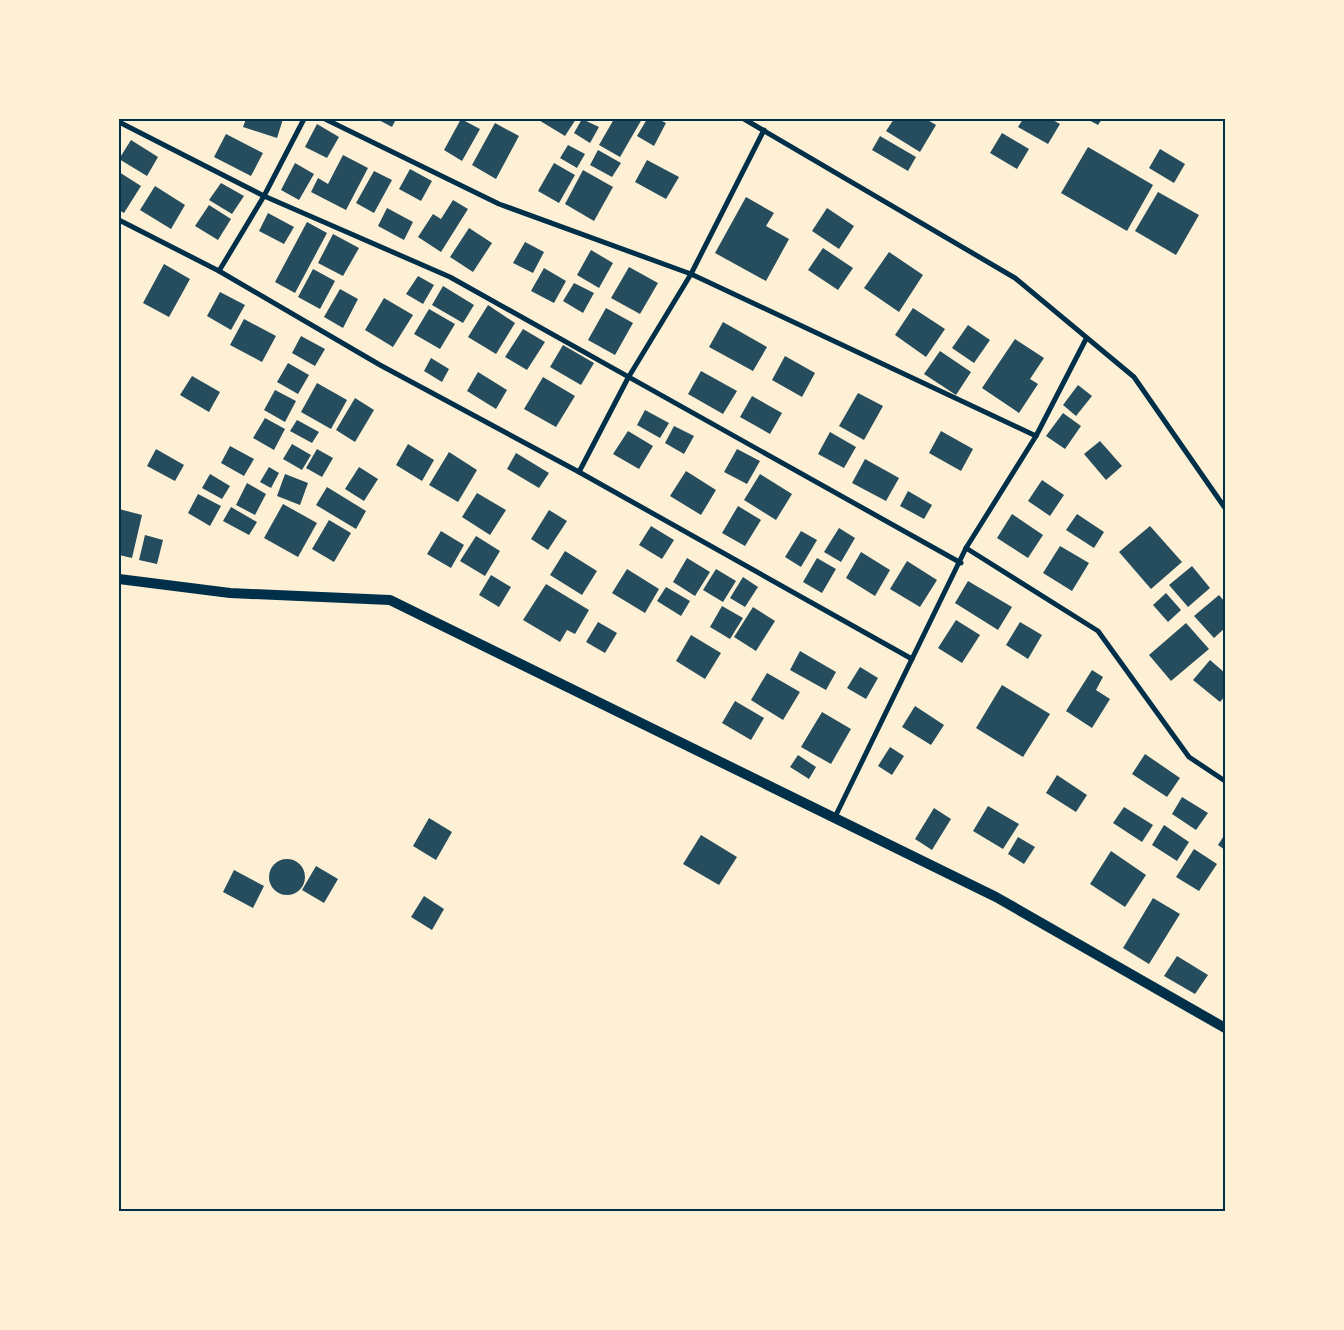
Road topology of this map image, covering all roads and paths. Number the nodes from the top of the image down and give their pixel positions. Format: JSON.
{"nodes":[{"id":1,"x":304,"y":119,"type":"edge"},
{"id":2,"x":325,"y":119,"type":"edge"},
{"id":3,"x":744,"y":119,"type":"edge"},
{"id":4,"x":119,"y":122,"type":"edge"},
{"id":5,"x":764,"y":130,"type":"junction"},
{"id":6,"x":264,"y":196,"type":"junction"},
{"id":7,"x":119,"y":220,"type":"edge"},
{"id":8,"x":219,"y":271,"type":"junction"},
{"id":9,"x":691,"y":274,"type":"junction"},
{"id":10,"x":1086,"y":339,"type":"junction"},
{"id":11,"x":628,"y":378,"type":"junction"},
{"id":12,"x":1036,"y":436,"type":"junction"},
{"id":13,"x":579,"y":472,"type":"junction"},
{"id":14,"x":1225,"y":508,"type":"edge"},
{"id":15,"x":966,"y":548,"type":"junction"},
{"id":16,"x":960,"y":563,"type":"junction"},
{"id":17,"x":119,"y":578,"type":"edge"},
{"id":18,"x":912,"y":659,"type":"junction"},
{"id":19,"x":1225,"y":781,"type":"edge"},
{"id":20,"x":835,"y":817,"type":"junction"},
{"id":21,"x":1225,"y":1028,"type":"edge"}],
"edges":[{"from":1,"to":6,"type":"street"},
{"from":2,"to":9,"type":"street"},
{"from":3,"to":5,"type":"street"},
{"from":4,"to":6,"type":"street"},
{"from":5,"to":9,"type":"street"},
{"from":5,"to":10,"type":"street"},
{"from":6,"to":8,"type":"street"},
{"from":6,"to":11,"type":"street"},
{"from":7,"to":8,"type":"street"},
{"from":8,"to":13,"type":"street"},
{"from":9,"to":11,"type":"street"},
{"from":9,"to":12,"type":"street"},
{"from":10,"to":12,"type":"street"},
{"from":10,"to":14,"type":"street"},
{"from":11,"to":13,"type":"street"},
{"from":11,"to":16,"type":"street"},
{"from":12,"to":15,"type":"street"},
{"from":13,"to":18,"type":"street"},
{"from":15,"to":16,"type":"street"},
{"from":15,"to":19,"type":"street"},
{"from":16,"to":18,"type":"street"},
{"from":17,"to":20,"type":"main road"},
{"from":18,"to":20,"type":"street"},
{"from":20,"to":21,"type":"main road"}]}
